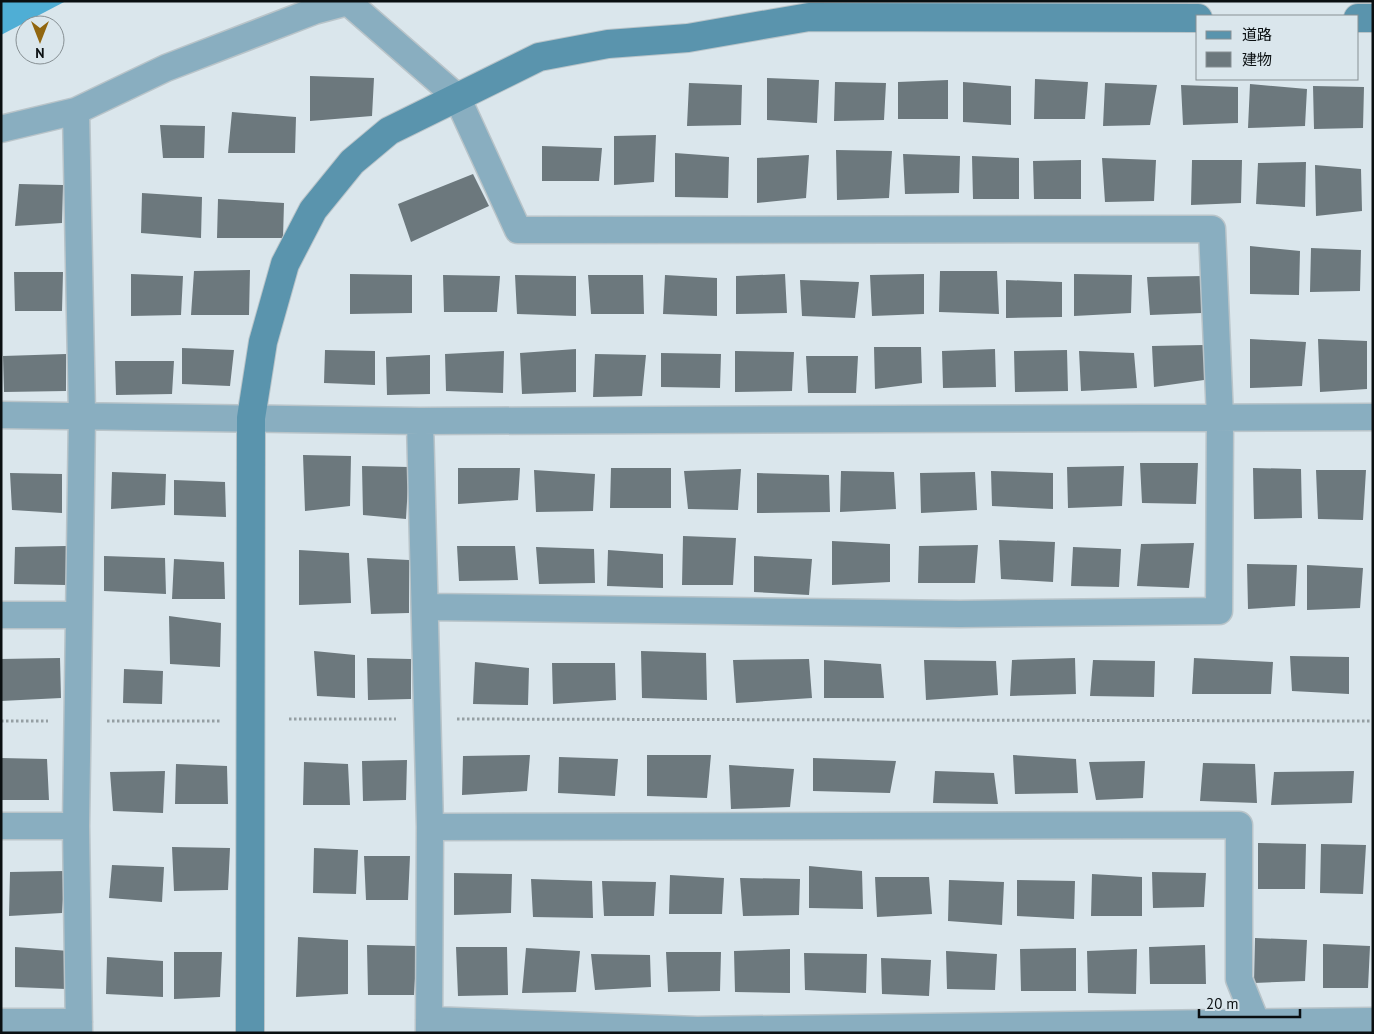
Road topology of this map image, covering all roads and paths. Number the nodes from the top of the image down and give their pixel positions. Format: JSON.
{"nodes":[{"id":1,"x":809,"y":9,"type":"edge"},
{"id":2,"x":1196,"y":18,"type":"edge"},
{"id":3,"x":1359,"y":18,"type":"edge"},
{"id":4,"x":1373,"y":18,"type":"edge"},
{"id":5,"x":456,"y":97,"type":"junction"},
{"id":6,"x":76,"y":111,"type":"junction"},
{"id":7,"x":1,"y":129,"type":"edge"},
{"id":8,"x":1,"y":415,"type":"edge"},
{"id":9,"x":82,"y":415,"type":"junction"},
{"id":10,"x":1373,"y":417,"type":"edge"},
{"id":11,"x":252,"y":418,"type":"junction"},
{"id":12,"x":1220,"y":418,"type":"junction"},
{"id":13,"x":420,"y":421,"type":"junction"},
{"id":14,"x":426,"y":607,"type":"junction"},
{"id":15,"x":1,"y":615,"type":"edge"},
{"id":16,"x":79,"y":615,"type":"junction"},
{"id":17,"x":289,"y":719,"type":"dead end"},
{"id":18,"x":428,"y":719,"type":"junction"},
{"id":19,"x":1,"y":721,"type":"edge"},
{"id":20,"x":78,"y":721,"type":"junction"},
{"id":21,"x":224,"y":721,"type":"dead end"},
{"id":22,"x":1373,"y":721,"type":"edge"},
{"id":23,"x":1,"y":826,"type":"edge"},
{"id":24,"x":76,"y":826,"type":"junction"},
{"id":25,"x":430,"y":827,"type":"junction"},
{"id":26,"x":1373,"y":1021,"type":"edge"},
{"id":27,"x":1,"y":1022,"type":"edge"},
{"id":28,"x":1257,"y":1024,"type":"junction"},
{"id":29,"x":429,"y":1026,"type":"edge"},
{"id":30,"x":79,"y":1028,"type":"edge"},
{"id":31,"x":250,"y":1033,"type":"edge"}],
"edges":[{"from":1,"to":2,"type":"street"},
{"from":1,"to":5,"type":"street"},
{"from":3,"to":4,"type":"street"},
{"from":5,"to":6,"type":"street"},
{"from":5,"to":11,"type":"street"},
{"from":5,"to":12,"type":"street"},
{"from":6,"to":7,"type":"street"},
{"from":6,"to":9,"type":"street"},
{"from":8,"to":9,"type":"street"},
{"from":9,"to":11,"type":"street"},
{"from":9,"to":16,"type":"street"},
{"from":10,"to":12,"type":"street"},
{"from":11,"to":13,"type":"street"},
{"from":11,"to":31,"type":"street"},
{"from":12,"to":13,"type":"street"},
{"from":12,"to":14,"type":"street"},
{"from":13,"to":14,"type":"street"},
{"from":14,"to":18,"type":"street"},
{"from":15,"to":16,"type":"street"},
{"from":16,"to":20,"type":"street"},
{"from":17,"to":18,"type":"path"},
{"from":18,"to":22,"type":"path"},
{"from":18,"to":25,"type":"street"},
{"from":19,"to":20,"type":"path"},
{"from":20,"to":21,"type":"path"},
{"from":20,"to":24,"type":"street"},
{"from":23,"to":24,"type":"street"},
{"from":24,"to":30,"type":"street"},
{"from":25,"to":28,"type":"street"},
{"from":25,"to":29,"type":"street"},
{"from":26,"to":28,"type":"street"},
{"from":27,"to":30,"type":"street"},
{"from":28,"to":29,"type":"street"}]}
